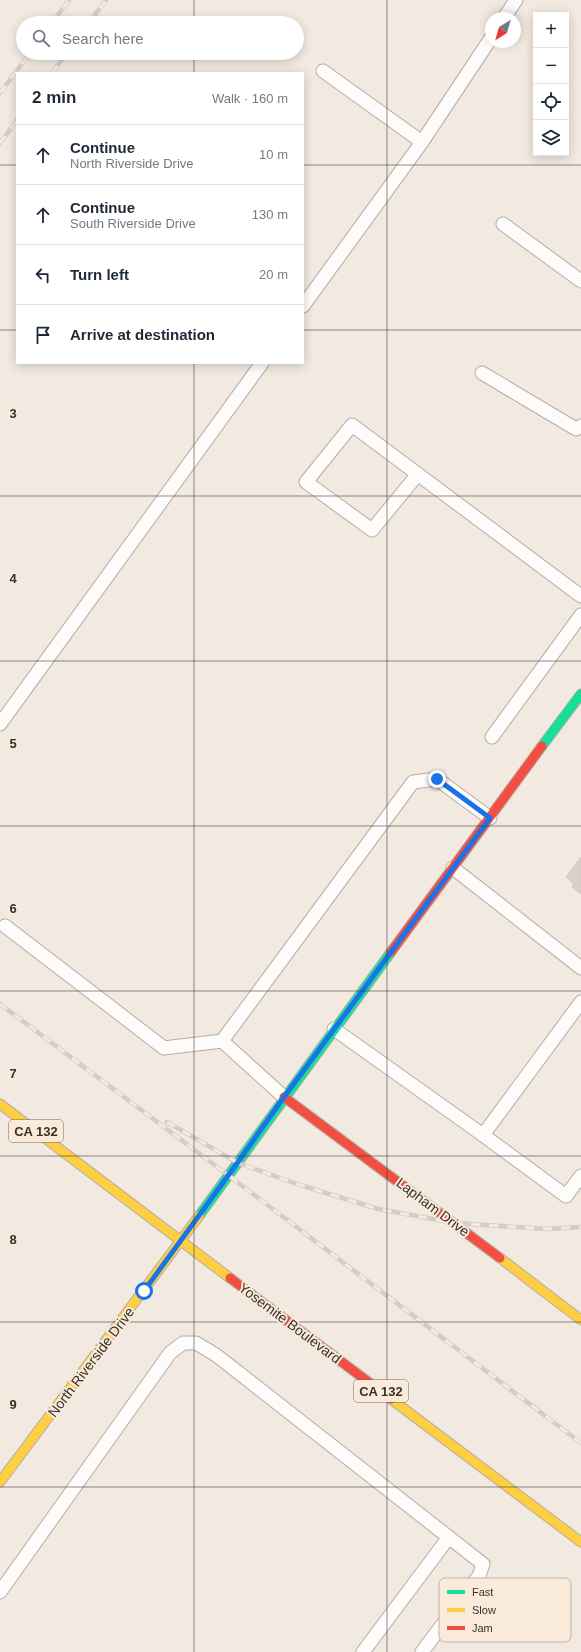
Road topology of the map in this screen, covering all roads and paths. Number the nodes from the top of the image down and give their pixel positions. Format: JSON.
{"nodes":[{"id":1,"x":516,"y":0,"type":"edge"},
{"id":2,"x":508,"y":12,"type":"edge"},
{"id":3,"x":485,"y":47,"type":"edge"},
{"id":4,"x":323,"y":71,"type":"dead end"},
{"id":5,"x":422,"y":142,"type":"junction"},
{"id":6,"x":503,"y":224,"type":"dead end"},
{"id":7,"x":581,"y":281,"type":"edge"},
{"id":8,"x":304,"y":305,"type":"edge"},
{"id":9,"x":261,"y":364,"type":"edge"},
{"id":10,"x":482,"y":373,"type":"dead end"},
{"id":11,"x":581,"y":426,"type":"edge"},
{"id":12,"x":418,"y":474,"type":"junction"},
{"id":13,"x":581,"y":596,"type":"edge"},
{"id":14,"x":581,"y":615,"type":"edge"},
{"id":15,"x":581,"y":694,"type":"edge"},
{"id":16,"x":0,"y":724,"type":"edge"},
{"id":17,"x":492,"y":737,"type":"dead end"},
{"id":18,"x":490,"y":818,"type":"junction"},
{"id":19,"x":453,"y":868,"type":"junction"},
{"id":20,"x":5,"y":926,"type":"dead end"},
{"id":21,"x":581,"y":968,"type":"edge"},
{"id":22,"x":581,"y":1002,"type":"edge"},
{"id":23,"x":334,"y":1029,"type":"junction"},
{"id":24,"x":222,"y":1041,"type":"junction"},
{"id":25,"x":284,"y":1097,"type":"junction"},
{"id":26,"x":0,"y":1104,"type":"edge"},
{"id":27,"x":483,"y":1136,"type":"junction"},
{"id":28,"x":581,"y":1176,"type":"edge"},
{"id":29,"x":181,"y":1241,"type":"junction"},
{"id":30,"x":581,"y":1320,"type":"edge"},
{"id":31,"x":0,"y":1482,"type":"edge"},
{"id":32,"x":448,"y":1537,"type":"junction"},
{"id":33,"x":581,"y":1542,"type":"edge"},
{"id":34,"x":478,"y":1578,"type":"edge"},
{"id":35,"x":0,"y":1592,"type":"edge"},
{"id":36,"x":439,"y":1629,"type":"edge"},
{"id":37,"x":363,"y":1652,"type":"edge"},
{"id":38,"x":422,"y":1652,"type":"edge"}],
"edges":[{"from":1,"to":2,"type":"lane"},
{"from":3,"to":5,"type":"lane"},
{"from":4,"to":5,"type":"lane"},
{"from":5,"to":8,"type":"lane"},
{"from":6,"to":7,"type":"lane"},
{"from":9,"to":16,"type":"lane"},
{"from":10,"to":11,"type":"lane"},
{"from":12,"to":12,"type":"lane"},
{"from":12,"to":13,"type":"lane"},
{"from":14,"to":17,"type":"lane"},
{"from":15,"to":18,"type":"street","name":"North Riverside Drive"},
{"from":18,"to":19,"type":"street","name":"North Riverside Drive"},
{"from":18,"to":24,"type":"lane"},
{"from":19,"to":21,"type":"lane"},
{"from":19,"to":23,"type":"street","name":"North Riverside Drive"},
{"from":20,"to":24,"type":"lane"},
{"from":22,"to":27,"type":"lane"},
{"from":23,"to":25,"type":"street","name":"North Riverside Drive"},
{"from":23,"to":27,"type":"lane"},
{"from":24,"to":25,"type":"lane"},
{"from":25,"to":29,"type":"street","name":"North Riverside Drive"},
{"from":25,"to":30,"type":"street","name":"Lapham Drive"},
{"from":26,"to":29,"type":"street","name":"Yosemite Boulevard","number":"CA 132"},
{"from":27,"to":28,"type":"lane"},
{"from":29,"to":31,"type":"street","name":"North Riverside Drive"},
{"from":29,"to":33,"type":"street","name":"Yosemite Boulevard","number":"CA 132"},
{"from":32,"to":34,"type":"lane"},
{"from":32,"to":35,"type":"lane"},
{"from":32,"to":37,"type":"lane"},
{"from":36,"to":38,"type":"lane"}]}
